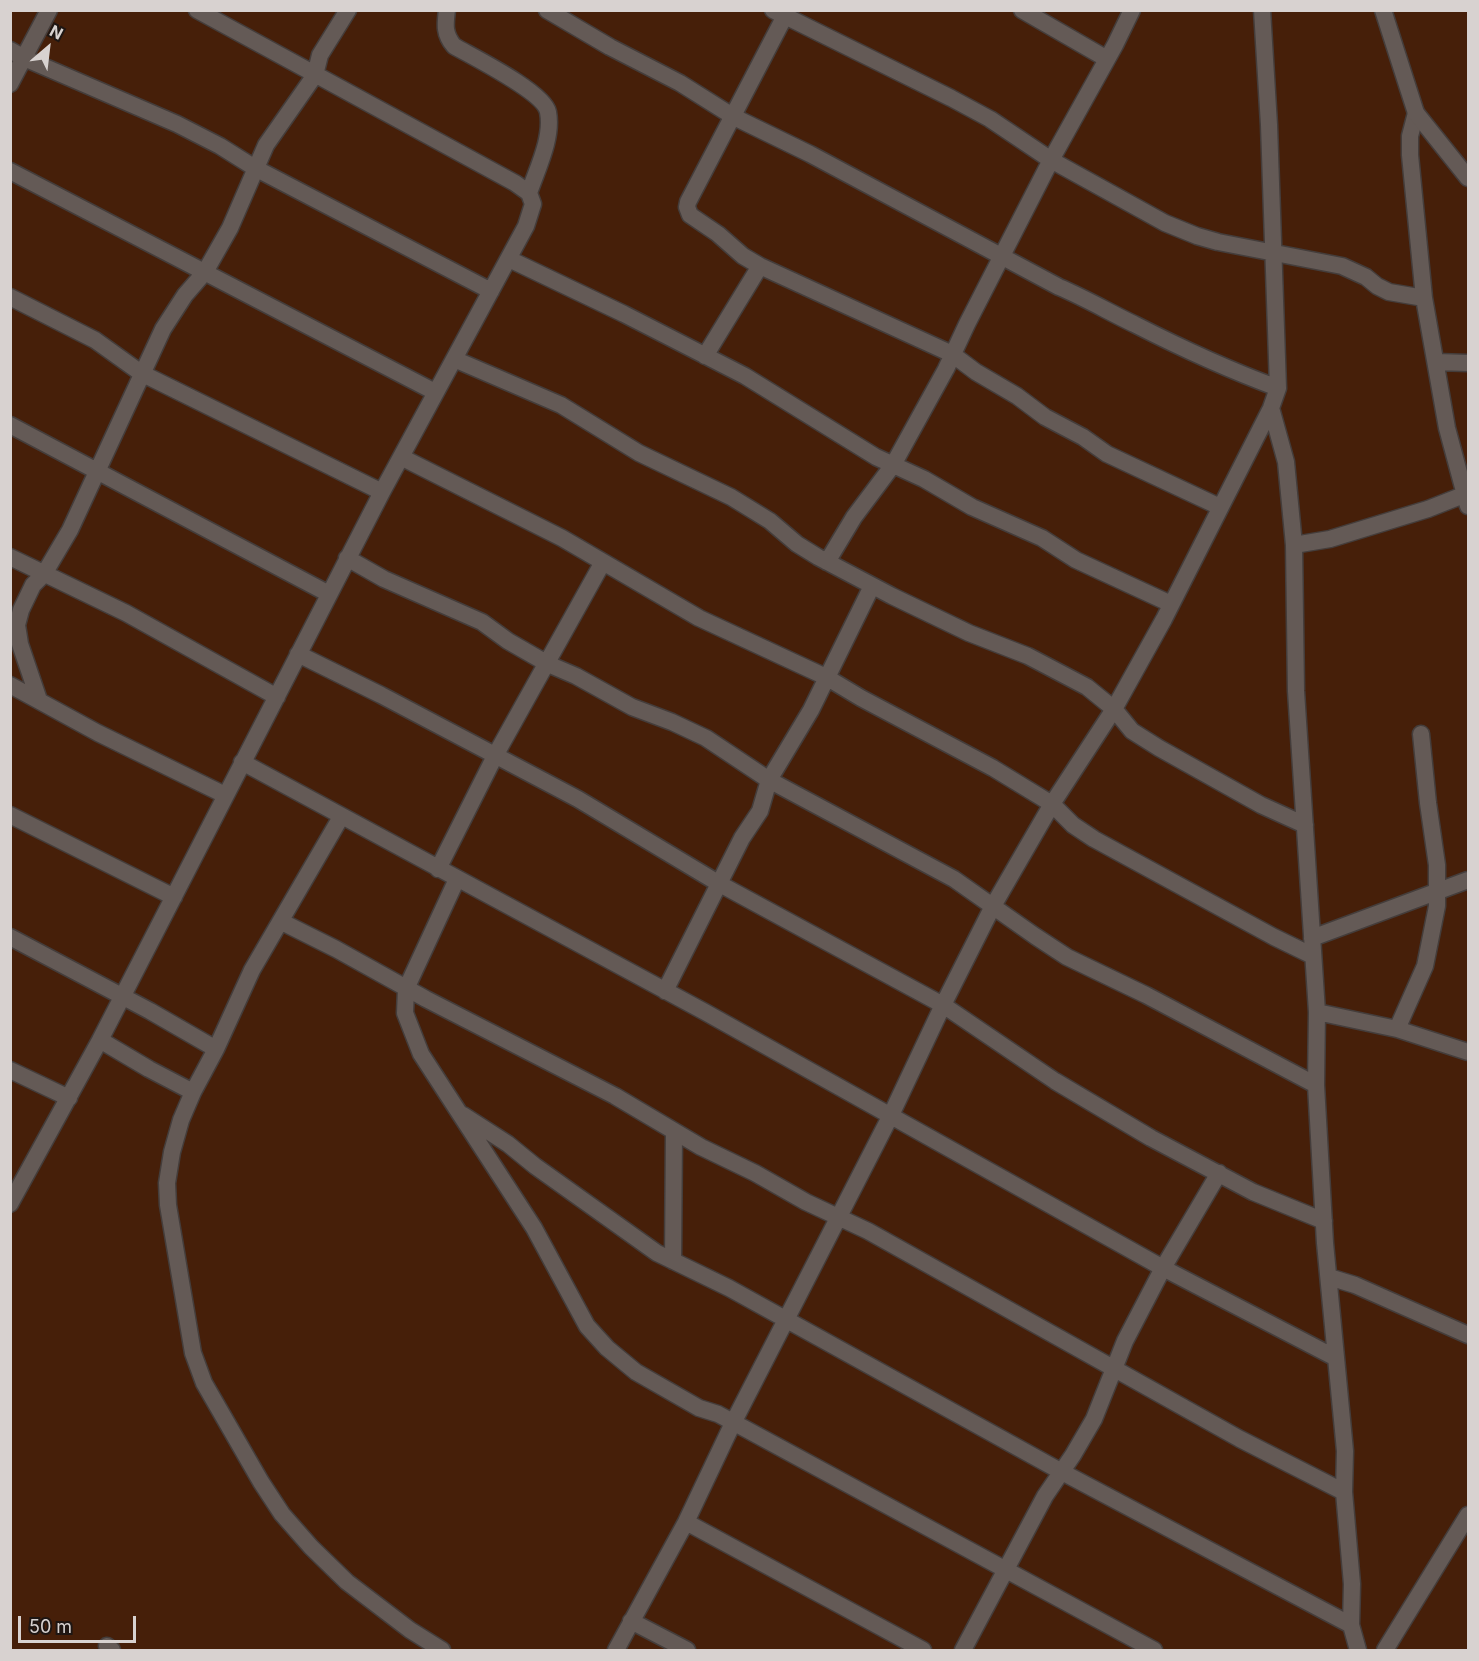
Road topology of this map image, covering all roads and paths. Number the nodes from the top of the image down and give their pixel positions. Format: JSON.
{"nodes":[{"id":1,"x":49,"y":10,"type":"edge"},
{"id":2,"x":197,"y":10,"type":"edge"},
{"id":3,"x":348,"y":10,"type":"edge"},
{"id":4,"x":447,"y":10,"type":"edge"},
{"id":5,"x":548,"y":10,"type":"edge"},
{"id":6,"x":1022,"y":10,"type":"edge"},
{"id":7,"x":1131,"y":10,"type":"edge"},
{"id":8,"x":1262,"y":10,"type":"edge"},
{"id":9,"x":1383,"y":10,"type":"edge"},
{"id":10,"x":782,"y":12,"type":"edge"},
{"id":11,"x":17,"y":54,"type":"edge"},
{"id":12,"x":1107,"y":59,"type":"junction"},
{"id":13,"x":315,"y":75,"type":"junction"},
{"id":14,"x":10,"y":84,"type":"edge"},
{"id":15,"x":1416,"y":113,"type":"junction"},
{"id":16,"x":734,"y":117,"type":"junction"},
{"id":17,"x":1051,"y":160,"type":"junction"},
{"id":18,"x":255,"y":168,"type":"junction"},
{"id":19,"x":10,"y":171,"type":"edge"},
{"id":20,"x":1468,"y":178,"type":"edge"},
{"id":21,"x":529,"y":193,"type":"junction"},
{"id":22,"x":1273,"y":252,"type":"junction"},
{"id":23,"x":1002,"y":257,"type":"junction"},
{"id":24,"x":509,"y":259,"type":"junction"},
{"id":25,"x":759,"y":266,"type":"junction"},
{"id":26,"x":205,"y":272,"type":"junction"},
{"id":27,"x":491,"y":291,"type":"junction"},
{"id":28,"x":10,"y":297,"type":"edge"},
{"id":29,"x":1424,"y":298,"type":"junction"},
{"id":30,"x":952,"y":354,"type":"junction"},
{"id":31,"x":705,"y":356,"type":"junction"},
{"id":32,"x":454,"y":359,"type":"junction"},
{"id":33,"x":1436,"y":362,"type":"junction"},
{"id":34,"x":1468,"y":363,"type":"edge"},
{"id":35,"x":141,"y":374,"type":"junction"},
{"id":36,"x":1278,"y":388,"type":"junction"},
{"id":37,"x":435,"y":392,"type":"junction"},
{"id":38,"x":1271,"y":408,"type":"junction"},
{"id":39,"x":10,"y":425,"type":"edge"},
{"id":40,"x":401,"y":457,"type":"junction"},
{"id":41,"x":893,"y":465,"type":"junction"},
{"id":42,"x":97,"y":470,"type":"junction"},
{"id":43,"x":1466,"y":489,"type":"edge"},
{"id":44,"x":382,"y":492,"type":"junction"},
{"id":45,"x":1220,"y":507,"type":"junction"},
{"id":46,"x":1294,"y":544,"type":"junction"},
{"id":47,"x":10,"y":557,"type":"edge"},
{"id":48,"x":347,"y":558,"type":"junction"},
{"id":49,"x":603,"y":562,"type":"junction"},
{"id":50,"x":827,"y":562,"type":"junction"},
{"id":51,"x":44,"y":574,"type":"junction"},
{"id":52,"x":872,"y":586,"type":"junction"},
{"id":53,"x":329,"y":594,"type":"junction"},
{"id":54,"x":1172,"y":604,"type":"junction"},
{"id":55,"x":14,"y":622,"type":"edge"},
{"id":56,"x":298,"y":654,"type":"junction"},
{"id":57,"x":548,"y":664,"type":"junction"},
{"id":58,"x":826,"y":677,"type":"junction"},
{"id":59,"x":10,"y":685,"type":"edge"},
{"id":60,"x":277,"y":697,"type":"junction"},
{"id":61,"x":39,"y":700,"type":"junction"},
{"id":62,"x":1114,"y":709,"type":"junction"},
{"id":63,"x":1421,"y":734,"type":"dead end"},
{"id":64,"x":496,"y":754,"type":"junction"},
{"id":65,"x":242,"y":762,"type":"junction"},
{"id":66,"x":769,"y":780,"type":"junction"},
{"id":67,"x":225,"y":795,"type":"junction"},
{"id":68,"x":1052,"y":804,"type":"junction"},
{"id":69,"x":10,"y":815,"type":"edge"},
{"id":70,"x":341,"y":817,"type":"junction"},
{"id":71,"x":1305,"y":825,"type":"junction"},
{"id":72,"x":438,"y":869,"type":"junction"},
{"id":73,"x":457,"y":879,"type":"junction"},
{"id":74,"x":1468,"y":880,"type":"edge"},
{"id":75,"x":718,"y":883,"type":"junction"},
{"id":76,"x":1437,"y":892,"type":"junction"},
{"id":77,"x":174,"y":897,"type":"junction"},
{"id":78,"x":993,"y":906,"type":"junction"},
{"id":79,"x":282,"y":922,"type":"junction"},
{"id":80,"x":10,"y":937,"type":"edge"},
{"id":81,"x":1312,"y":938,"type":"junction"},
{"id":82,"x":1313,"y":956,"type":"junction"},
{"id":83,"x":406,"y":989,"type":"junction"},
{"id":84,"x":665,"y":991,"type":"junction"},
{"id":85,"x":122,"y":998,"type":"junction"},
{"id":86,"x":943,"y":1005,"type":"junction"},
{"id":87,"x":1317,"y":1012,"type":"junction"},
{"id":88,"x":1397,"y":1029,"type":"junction"},
{"id":89,"x":100,"y":1040,"type":"junction"},
{"id":90,"x":216,"y":1049,"type":"junction"},
{"id":91,"x":1468,"y":1052,"type":"edge"},
{"id":92,"x":10,"y":1070,"type":"edge"},
{"id":93,"x":1316,"y":1085,"type":"junction"},
{"id":94,"x":193,"y":1092,"type":"junction"},
{"id":95,"x":69,"y":1098,"type":"junction"},
{"id":96,"x":458,"y":1111,"type":"junction"},
{"id":97,"x":891,"y":1115,"type":"junction"},
{"id":98,"x":674,"y":1132,"type":"junction"},
{"id":99,"x":1218,"y":1173,"type":"junction"},
{"id":100,"x":13,"y":1196,"type":"edge"},
{"id":101,"x":838,"y":1218,"type":"junction"},
{"id":102,"x":1324,"y":1221,"type":"junction"},
{"id":103,"x":673,"y":1261,"type":"junction"},
{"id":104,"x":1163,"y":1268,"type":"junction"},
{"id":105,"x":1329,"y":1277,"type":"junction"},
{"id":106,"x":785,"y":1320,"type":"junction"},
{"id":107,"x":1468,"y":1335,"type":"edge"},
{"id":108,"x":1334,"y":1357,"type":"junction"},
{"id":109,"x":1114,"y":1367,"type":"junction"},
{"id":110,"x":733,"y":1423,"type":"junction"},
{"id":111,"x":1062,"y":1472,"type":"junction"},
{"id":112,"x":1344,"y":1492,"type":"junction"},
{"id":113,"x":1468,"y":1515,"type":"edge"},
{"id":114,"x":686,"y":1522,"type":"junction"},
{"id":115,"x":1007,"y":1570,"type":"junction"},
{"id":116,"x":632,"y":1621,"type":"junction"},
{"id":117,"x":1351,"y":1625,"type":"junction"},
{"id":118,"x":442,"y":1650,"type":"edge"},
{"id":119,"x":616,"y":1650,"type":"edge"},
{"id":120,"x":687,"y":1650,"type":"edge"},
{"id":121,"x":924,"y":1650,"type":"edge"},
{"id":122,"x":963,"y":1650,"type":"edge"},
{"id":123,"x":1154,"y":1650,"type":"edge"},
{"id":124,"x":1358,"y":1650,"type":"edge"},
{"id":125,"x":1385,"y":1650,"type":"edge"}],
"edges":[{"from":1,"to":11,"type":"street"},
{"from":2,"to":13,"type":"street"},
{"from":3,"to":13,"type":"street"},
{"from":4,"to":21,"type":"street"},
{"from":5,"to":16,"type":"street"},
{"from":6,"to":12,"type":"street"},
{"from":7,"to":12,"type":"street"},
{"from":8,"to":22,"type":"street"},
{"from":9,"to":15,"type":"street"},
{"from":10,"to":16,"type":"street"},
{"from":10,"to":17,"type":"street"},
{"from":11,"to":14,"type":"street"},
{"from":11,"to":18,"type":"street"},
{"from":12,"to":17,"type":"street"},
{"from":13,"to":18,"type":"street"},
{"from":13,"to":21,"type":"street"},
{"from":15,"to":20,"type":"street"},
{"from":15,"to":29,"type":"street"},
{"from":16,"to":23,"type":"street"},
{"from":16,"to":25,"type":"street"},
{"from":17,"to":22,"type":"street"},
{"from":17,"to":23,"type":"street"},
{"from":18,"to":26,"type":"street"},
{"from":18,"to":27,"type":"street"},
{"from":19,"to":26,"type":"street"},
{"from":21,"to":24,"type":"street"},
{"from":22,"to":29,"type":"street"},
{"from":22,"to":36,"type":"street"},
{"from":23,"to":30,"type":"street"},
{"from":23,"to":36,"type":"street"},
{"from":24,"to":27,"type":"street"},
{"from":24,"to":31,"type":"street"},
{"from":25,"to":30,"type":"street"},
{"from":25,"to":31,"type":"street"},
{"from":26,"to":35,"type":"street"},
{"from":26,"to":37,"type":"street"},
{"from":27,"to":32,"type":"street"},
{"from":28,"to":35,"type":"street"},
{"from":29,"to":33,"type":"street"},
{"from":30,"to":41,"type":"street"},
{"from":30,"to":45,"type":"street"},
{"from":31,"to":41,"type":"street"},
{"from":32,"to":37,"type":"street"},
{"from":32,"to":50,"type":"street"},
{"from":33,"to":34,"type":"street"},
{"from":33,"to":43,"type":"street"},
{"from":35,"to":42,"type":"street"},
{"from":35,"to":44,"type":"street"},
{"from":36,"to":38,"type":"street"},
{"from":37,"to":40,"type":"street"},
{"from":38,"to":45,"type":"street"},
{"from":38,"to":46,"type":"street"},
{"from":39,"to":42,"type":"street"},
{"from":40,"to":44,"type":"street"},
{"from":40,"to":49,"type":"street"},
{"from":41,"to":50,"type":"street"},
{"from":41,"to":54,"type":"street"},
{"from":42,"to":51,"type":"street"},
{"from":42,"to":53,"type":"street"},
{"from":43,"to":46,"type":"street"},
{"from":44,"to":48,"type":"street"},
{"from":45,"to":54,"type":"street"},
{"from":46,"to":71,"type":"street"},
{"from":47,"to":51,"type":"street"},
{"from":48,"to":53,"type":"street"},
{"from":48,"to":57,"type":"street"},
{"from":49,"to":57,"type":"street"},
{"from":49,"to":58,"type":"street"},
{"from":50,"to":52,"type":"street"},
{"from":51,"to":55,"type":"street"},
{"from":51,"to":60,"type":"street"},
{"from":52,"to":58,"type":"street"},
{"from":52,"to":62,"type":"street"},
{"from":53,"to":56,"type":"street"},
{"from":54,"to":62,"type":"street"},
{"from":55,"to":61,"type":"street"},
{"from":56,"to":60,"type":"street"},
{"from":56,"to":64,"type":"street"},
{"from":57,"to":64,"type":"street"},
{"from":57,"to":66,"type":"street"},
{"from":58,"to":66,"type":"street"},
{"from":58,"to":68,"type":"street"},
{"from":59,"to":61,"type":"street"},
{"from":60,"to":65,"type":"street"},
{"from":61,"to":67,"type":"street"},
{"from":62,"to":68,"type":"street"},
{"from":62,"to":71,"type":"street"},
{"from":63,"to":76,"type":"street"},
{"from":64,"to":72,"type":"street"},
{"from":64,"to":75,"type":"street"},
{"from":65,"to":67,"type":"street"},
{"from":65,"to":70,"type":"street"},
{"from":66,"to":75,"type":"street"},
{"from":66,"to":78,"type":"street"},
{"from":67,"to":77,"type":"street"},
{"from":68,"to":78,"type":"street"},
{"from":68,"to":82,"type":"street"},
{"from":69,"to":77,"type":"street"},
{"from":70,"to":72,"type":"street"},
{"from":70,"to":79,"type":"street"},
{"from":71,"to":81,"type":"street"},
{"from":72,"to":73,"type":"street"},
{"from":73,"to":83,"type":"street"},
{"from":73,"to":84,"type":"street"},
{"from":74,"to":76,"type":"street"},
{"from":75,"to":84,"type":"street"},
{"from":75,"to":86,"type":"street"},
{"from":76,"to":81,"type":"street"},
{"from":76,"to":88,"type":"street"},
{"from":77,"to":85,"type":"street"},
{"from":78,"to":86,"type":"street"},
{"from":78,"to":93,"type":"street"},
{"from":79,"to":83,"type":"street"},
{"from":79,"to":90,"type":"street"},
{"from":80,"to":85,"type":"street"},
{"from":81,"to":82,"type":"street"},
{"from":82,"to":87,"type":"street"},
{"from":83,"to":96,"type":"street"},
{"from":83,"to":98,"type":"street"},
{"from":84,"to":97,"type":"street"},
{"from":85,"to":89,"type":"street"},
{"from":85,"to":90,"type":"street"},
{"from":86,"to":97,"type":"street"},
{"from":86,"to":99,"type":"street"},
{"from":87,"to":88,"type":"street"},
{"from":87,"to":93,"type":"street"},
{"from":88,"to":91,"type":"street"},
{"from":89,"to":94,"type":"street"},
{"from":89,"to":95,"type":"street"},
{"from":90,"to":94,"type":"street"},
{"from":92,"to":95,"type":"street"},
{"from":93,"to":102,"type":"street"},
{"from":94,"to":118,"type":"street"},
{"from":95,"to":100,"type":"street"},
{"from":96,"to":103,"type":"street"},
{"from":96,"to":110,"type":"street"},
{"from":97,"to":101,"type":"street"},
{"from":97,"to":104,"type":"street"},
{"from":98,"to":101,"type":"street"},
{"from":98,"to":103,"type":"street"},
{"from":99,"to":102,"type":"street"},
{"from":99,"to":104,"type":"street"},
{"from":101,"to":106,"type":"street"},
{"from":101,"to":109,"type":"street"},
{"from":102,"to":105,"type":"street"},
{"from":103,"to":106,"type":"street"},
{"from":104,"to":108,"type":"street"},
{"from":104,"to":109,"type":"street"},
{"from":105,"to":107,"type":"street"},
{"from":105,"to":108,"type":"street"},
{"from":106,"to":110,"type":"street"},
{"from":106,"to":111,"type":"street"},
{"from":108,"to":112,"type":"street"},
{"from":109,"to":111,"type":"street"},
{"from":109,"to":112,"type":"street"},
{"from":110,"to":114,"type":"street"},
{"from":110,"to":115,"type":"street"},
{"from":111,"to":115,"type":"street"},
{"from":111,"to":117,"type":"street"},
{"from":112,"to":117,"type":"street"},
{"from":113,"to":125,"type":"street"},
{"from":114,"to":116,"type":"street"},
{"from":114,"to":121,"type":"street"},
{"from":115,"to":122,"type":"street"},
{"from":115,"to":123,"type":"street"},
{"from":116,"to":119,"type":"street"},
{"from":116,"to":120,"type":"street"},
{"from":117,"to":124,"type":"street"}]}
